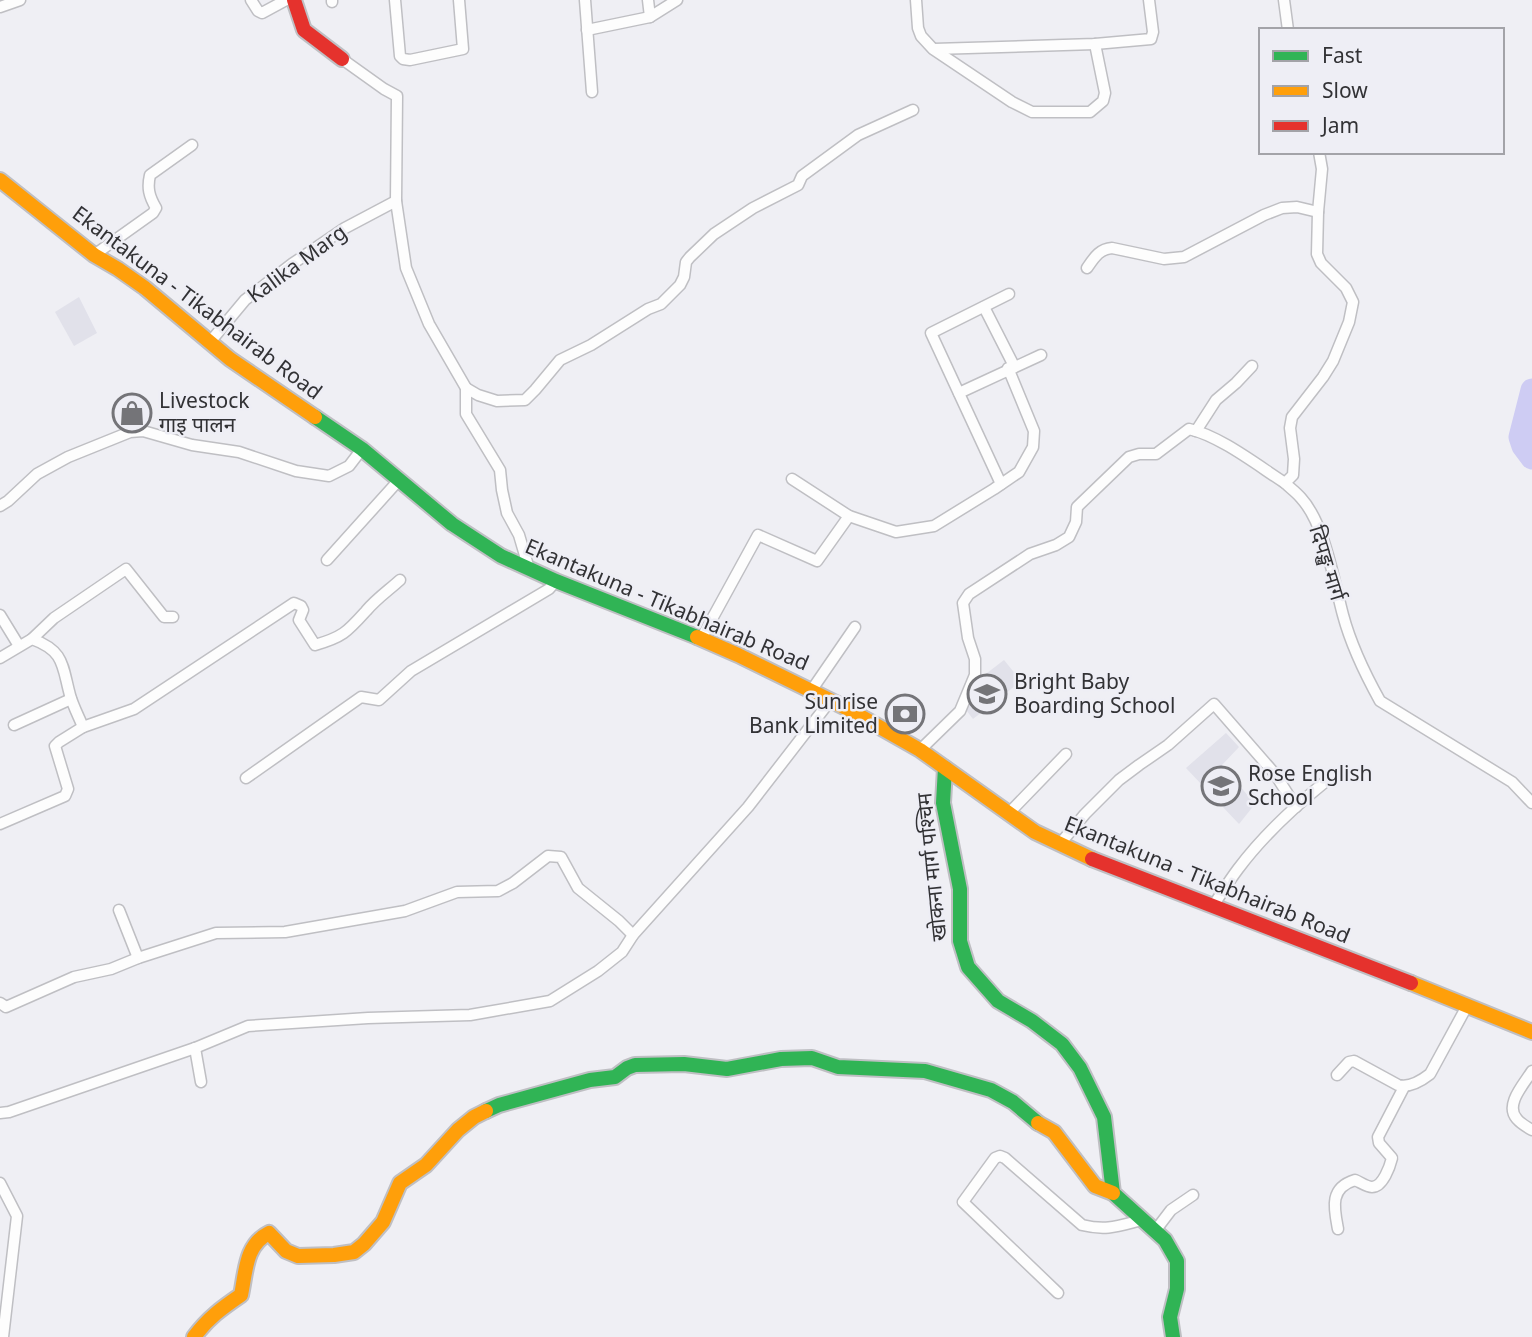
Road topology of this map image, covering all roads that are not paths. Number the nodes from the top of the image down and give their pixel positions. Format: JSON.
{"nodes":[{"id":1,"x":20,"y":0,"type":"edge"},
{"id":2,"x":251,"y":0,"type":"edge"},
{"id":3,"x":286,"y":0,"type":"edge"},
{"id":4,"x":294,"y":0,"type":"edge"},
{"id":5,"x":395,"y":0,"type":"edge"},
{"id":6,"x":459,"y":0,"type":"edge"},
{"id":7,"x":585,"y":0,"type":"edge"},
{"id":8,"x":648,"y":0,"type":"edge"},
{"id":9,"x":677,"y":0,"type":"edge"},
{"id":10,"x":916,"y":0,"type":"edge"},
{"id":11,"x":1149,"y":0,"type":"edge"},
{"id":12,"x":1284,"y":0,"type":"edge"},
{"id":13,"x":0,"y":7,"type":"edge"},
{"id":14,"x":650,"y":17,"type":"junction"},
{"id":15,"x":1288,"y":28,"type":"edge"},
{"id":16,"x":587,"y":30,"type":"junction"},
{"id":17,"x":1095,"y":44,"type":"junction"},
{"id":18,"x":933,"y":49,"type":"junction"},
{"id":19,"x":342,"y":60,"type":"joint"},
{"id":20,"x":592,"y":92,"type":"dead end"},
{"id":21,"x":913,"y":110,"type":"dead end"},
{"id":22,"x":192,"y":145,"type":"dead end"},
{"id":23,"x":1319,"y":154,"type":"edge"},
{"id":24,"x":0,"y":180,"type":"edge"},
{"id":25,"x":396,"y":201,"type":"junction"},
{"id":26,"x":1318,"y":212,"type":"junction"},
{"id":27,"x":94,"y":255,"type":"junction"},
{"id":28,"x":1087,"y":268,"type":"dead end"},
{"id":29,"x":1009,"y":294,"type":"dead end"},
{"id":30,"x":984,"y":307,"type":"junction"},
{"id":31,"x":210,"y":342,"type":"junction"},
{"id":32,"x":1041,"y":355,"type":"dead end"},
{"id":33,"x":1252,"y":366,"type":"dead end"},
{"id":34,"x":1011,"y":367,"type":"junction"},
{"id":35,"x":466,"y":388,"type":"junction"},
{"id":36,"x":959,"y":393,"type":"junction"},
{"id":37,"x":1196,"y":431,"type":"junction"},
{"id":38,"x":362,"y":449,"type":"junction"},
{"id":39,"x":792,"y":479,"type":"dead end"},
{"id":40,"x":399,"y":480,"type":"junction"},
{"id":41,"x":1285,"y":483,"type":"junction"},
{"id":42,"x":1001,"y":484,"type":"junction"},
{"id":43,"x":0,"y":506,"type":"edge"},
{"id":44,"x":849,"y":516,"type":"junction"},
{"id":45,"x":327,"y":560,"type":"dead end"},
{"id":46,"x":529,"y":569,"type":"junction"},
{"id":47,"x":400,"y":580,"type":"dead end"},
{"id":48,"x":556,"y":581,"type":"junction"},
{"id":49,"x":0,"y":615,"type":"edge"},
{"id":50,"x":173,"y":617,"type":"dead end"},
{"id":51,"x":855,"y":627,"type":"dead end"},
{"id":52,"x":32,"y":639,"type":"junction"},
{"id":53,"x":701,"y":639,"type":"junction"},
{"id":54,"x":19,"y":646,"type":"junction"},
{"id":55,"x":0,"y":658,"type":"edge"},
{"id":56,"x":811,"y":691,"type":"junction"},
{"id":57,"x":71,"y":699,"type":"junction"},
{"id":58,"x":830,"y":701,"type":"junction"},
{"id":59,"x":14,"y":725,"type":"dead end"},
{"id":60,"x":83,"y":727,"type":"junction"},
{"id":61,"x":920,"y":750,"type":"junction"},
{"id":62,"x":1066,"y":754,"type":"dead end"},
{"id":63,"x":945,"y":768,"type":"junction"},
{"id":64,"x":246,"y":778,"type":"dead end"},
{"id":65,"x":1325,"y":782,"type":"dead end"},
{"id":66,"x":1532,"y":803,"type":"edge"},
{"id":67,"x":1296,"y":807,"type":"junction"},
{"id":68,"x":1009,"y":813,"type":"junction"},
{"id":69,"x":0,"y":824,"type":"edge"},
{"id":70,"x":1059,"y":845,"type":"junction"},
{"id":71,"x":1213,"y":906,"type":"junction"},
{"id":72,"x":119,"y":910,"type":"dead end"},
{"id":73,"x":633,"y":935,"type":"junction"},
{"id":74,"x":138,"y":958,"type":"junction"},
{"id":75,"x":0,"y":1003,"type":"edge"},
{"id":76,"x":1467,"y":1006,"type":"junction"},
{"id":77,"x":1532,"y":1032,"type":"edge"},
{"id":78,"x":195,"y":1048,"type":"junction"},
{"id":79,"x":1532,"y":1071,"type":"edge"},
{"id":80,"x":1337,"y":1075,"type":"dead end"},
{"id":81,"x":201,"y":1082,"type":"dead end"},
{"id":82,"x":1404,"y":1087,"type":"junction"},
{"id":83,"x":0,"y":1113,"type":"edge"},
{"id":84,"x":1532,"y":1130,"type":"edge"},
{"id":85,"x":0,"y":1183,"type":"edge"},
{"id":86,"x":1114,"y":1193,"type":"junction"},
{"id":87,"x":1193,"y":1195,"type":"dead end"},
{"id":88,"x":1142,"y":1220,"type":"junction"},
{"id":89,"x":1338,"y":1229,"type":"dead end"},
{"id":90,"x":1155,"y":1231,"type":"junction"},
{"id":91,"x":1058,"y":1293,"type":"dead end"},
{"id":92,"x":3,"y":1337,"type":"edge"},
{"id":93,"x":194,"y":1337,"type":"edge"},
{"id":94,"x":1172,"y":1337,"type":"edge"}],
"edges":[{"from":1,"to":13,"type":"street"},
{"from":2,"to":3,"type":"street"},
{"from":4,"to":19,"type":"street"},
{"from":5,"to":6,"type":"street"},
{"from":7,"to":16,"type":"street"},
{"from":8,"to":14,"type":"street"},
{"from":9,"to":14,"type":"street"},
{"from":10,"to":18,"type":"street"},
{"from":11,"to":17,"type":"street"},
{"from":12,"to":15,"type":"street"},
{"from":14,"to":16,"type":"street"},
{"from":16,"to":20,"type":"street"},
{"from":17,"to":18,"type":"street"},
{"from":17,"to":18,"type":"street"},
{"from":19,"to":25,"type":"street"},
{"from":21,"to":35,"type":"street"},
{"from":22,"to":27,"type":"street"},
{"from":23,"to":26,"type":"street"},
{"from":24,"to":27,"type":"street","name":"Ekantakuna - Tikabhairab Road"},
{"from":25,"to":31,"type":"street","name":"Kalika Marg"},
{"from":25,"to":35,"type":"street"},
{"from":26,"to":28,"type":"street"},
{"from":26,"to":41,"type":"street"},
{"from":27,"to":31,"type":"street","name":"Ekantakuna - Tikabhairab Road"},
{"from":29,"to":30,"type":"street"},
{"from":30,"to":34,"type":"street"},
{"from":30,"to":36,"type":"street"},
{"from":31,"to":38,"type":"street","name":"Ekantakuna - Tikabhairab Road"},
{"from":32,"to":34,"type":"street"},
{"from":33,"to":37,"type":"street"},
{"from":34,"to":36,"type":"street"},
{"from":34,"to":42,"type":"street"},
{"from":35,"to":46,"type":"street"},
{"from":36,"to":42,"type":"street"},
{"from":37,"to":41,"type":"street","name":"दिपङ्ख मार्ग"},
{"from":37,"to":61,"type":"street"},
{"from":38,"to":40,"type":"street","name":"Ekantakuna - Tikabhairab Road"},
{"from":38,"to":43,"type":"street"},
{"from":39,"to":44,"type":"street"},
{"from":40,"to":45,"type":"street"},
{"from":40,"to":46,"type":"street","name":"Ekantakuna - Tikabhairab Road"},
{"from":41,"to":66,"type":"street","name":"दिपङ्ख मार्ग"},
{"from":42,"to":44,"type":"street"},
{"from":44,"to":53,"type":"street"},
{"from":46,"to":48,"type":"street","name":"Ekantakuna - Tikabhairab Road"},
{"from":47,"to":60,"type":"street"},
{"from":48,"to":53,"type":"street","name":"Ekantakuna - Tikabhairab Road"},
{"from":48,"to":64,"type":"street"},
{"from":49,"to":54,"type":"street"},
{"from":50,"to":52,"type":"street"},
{"from":51,"to":56,"type":"street"},
{"from":52,"to":54,"type":"street"},
{"from":52,"to":57,"type":"street"},
{"from":53,"to":56,"type":"street","name":"Ekantakuna - Tikabhairab Road"},
{"from":54,"to":55,"type":"street"},
{"from":56,"to":58,"type":"street","name":"Ekantakuna - Tikabhairab Road"},
{"from":57,"to":59,"type":"street"},
{"from":57,"to":60,"type":"street"},
{"from":58,"to":61,"type":"street","name":"Ekantakuna - Tikabhairab Road"},
{"from":58,"to":73,"type":"street"},
{"from":60,"to":69,"type":"street"},
{"from":61,"to":63,"type":"street","name":"Ekantakuna - Tikabhairab Road"},
{"from":62,"to":68,"type":"street"},
{"from":63,"to":68,"type":"street","name":"Ekantakuna - Tikabhairab Road"},
{"from":63,"to":86,"type":"street","name":"खोकना मार्ग पश्चिम"},
{"from":65,"to":67,"type":"street"},
{"from":67,"to":70,"type":"street"},
{"from":67,"to":71,"type":"street"},
{"from":68,"to":70,"type":"street","name":"Ekantakuna - Tikabhairab Road"},
{"from":70,"to":71,"type":"street","name":"Ekantakuna - Tikabhairab Road"},
{"from":71,"to":76,"type":"street","name":"Ekantakuna - Tikabhairab Road"},
{"from":72,"to":74,"type":"street"},
{"from":73,"to":74,"type":"street"},
{"from":73,"to":78,"type":"street"},
{"from":74,"to":75,"type":"street"},
{"from":76,"to":77,"type":"street","name":"Ekantakuna - Tikabhairab Road"},
{"from":76,"to":82,"type":"street"},
{"from":78,"to":81,"type":"street"},
{"from":78,"to":83,"type":"street"},
{"from":79,"to":84,"type":"street"},
{"from":80,"to":82,"type":"street"},
{"from":82,"to":89,"type":"street"},
{"from":85,"to":92,"type":"street"},
{"from":86,"to":88,"type":"street"},
{"from":86,"to":93,"type":"street"},
{"from":87,"to":90,"type":"street"},
{"from":88,"to":90,"type":"street"},
{"from":88,"to":91,"type":"street"},
{"from":90,"to":94,"type":"street"}]}
